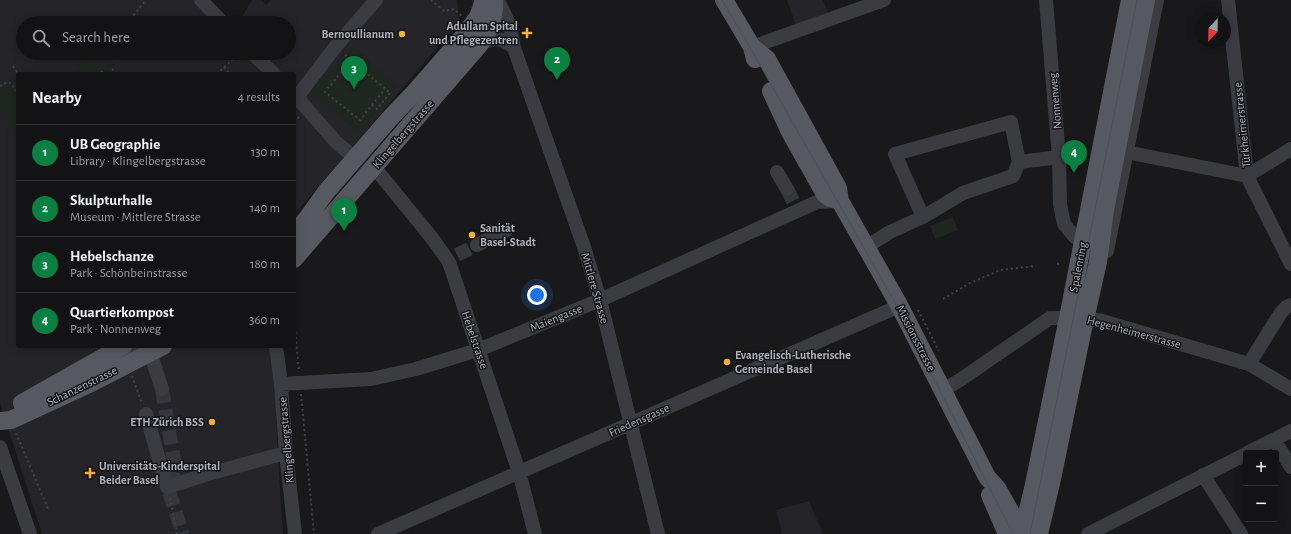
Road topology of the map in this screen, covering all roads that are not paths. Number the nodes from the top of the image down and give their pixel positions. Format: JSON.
{"nodes":[{"id":1,"x":202,"y":0,"type":"edge"},
{"id":2,"x":376,"y":0,"type":"edge"},
{"id":3,"x":724,"y":0,"type":"edge"},
{"id":4,"x":884,"y":0,"type":"edge"},
{"id":5,"x":1046,"y":0,"type":"edge"},
{"id":6,"x":1130,"y":0,"type":"edge"},
{"id":7,"x":1146,"y":0,"type":"edge"},
{"id":8,"x":1158,"y":0,"type":"edge"},
{"id":9,"x":1228,"y":0,"type":"edge"},
{"id":10,"x":486,"y":1,"type":"edge"},
{"id":11,"x":217,"y":16,"type":"edge"},
{"id":12,"x":485,"y":37,"type":"junction"},
{"id":13,"x":752,"y":47,"type":"junction"},
{"id":14,"x":514,"y":48,"type":"junction"},
{"id":15,"x":259,"y":60,"type":"edge"},
{"id":16,"x":272,"y":72,"type":"edge"},
{"id":17,"x":296,"y":95,"type":"edge"},
{"id":18,"x":1291,"y":149,"type":"edge"},
{"id":19,"x":1126,"y":152,"type":"junction"},
{"id":20,"x":1059,"y":157,"type":"junction"},
{"id":21,"x":355,"y":158,"type":"junction"},
{"id":22,"x":1019,"y":162,"type":"junction"},
{"id":23,"x":374,"y":167,"type":"junction"},
{"id":24,"x":777,"y":172,"type":"dead end"},
{"id":25,"x":1247,"y":176,"type":"junction"},
{"id":26,"x":792,"y":200,"type":"junction"},
{"id":27,"x":840,"y":201,"type":"junction"},
{"id":28,"x":923,"y":217,"type":"junction"},
{"id":29,"x":296,"y":231,"type":"edge"},
{"id":30,"x":505,"y":231,"type":"dead end"},
{"id":31,"x":1083,"y":241,"type":"junction"},
{"id":32,"x":477,"y":245,"type":"tunnel mouth"},
{"id":33,"x":866,"y":247,"type":"junction"},
{"id":34,"x":1288,"y":247,"type":"edge"},
{"id":35,"x":296,"y":257,"type":"edge"},
{"id":36,"x":1291,"y":264,"type":"edge"},
{"id":37,"x":600,"y":300,"type":"junction"},
{"id":38,"x":899,"y":305,"type":"junction"},
{"id":39,"x":1291,"y":305,"type":"edge"},
{"id":40,"x":1077,"y":318,"type":"junction"},
{"id":41,"x":120,"y":348,"type":"edge"},
{"id":42,"x":149,"y":348,"type":"edge"},
{"id":43,"x":276,"y":348,"type":"edge"},
{"id":44,"x":478,"y":350,"type":"junction"},
{"id":45,"x":94,"y":363,"type":"junction"},
{"id":46,"x":1249,"y":364,"type":"junction"},
{"id":47,"x":281,"y":384,"type":"junction"},
{"id":48,"x":162,"y":389,"type":"tunnel mouth"},
{"id":49,"x":1291,"y":389,"type":"edge"},
{"id":50,"x":943,"y":390,"type":"junction"},
{"id":51,"x":146,"y":414,"type":"road end"},
{"id":52,"x":0,"y":416,"type":"edge"},
{"id":53,"x":0,"y":422,"type":"edge"},
{"id":54,"x":630,"y":424,"type":"junction"},
{"id":55,"x":1291,"y":431,"type":"edge"},
{"id":56,"x":1274,"y":440,"type":"junction"},
{"id":57,"x":0,"y":447,"type":"edge"},
{"id":58,"x":1253,"y":450,"type":"edge"},
{"id":59,"x":286,"y":453,"type":"junction"},
{"id":60,"x":1243,"y":455,"type":"edge"},
{"id":61,"x":1291,"y":467,"type":"edge"},
{"id":62,"x":519,"y":472,"type":"junction"},
{"id":63,"x":1203,"y":475,"type":"junction"},
{"id":64,"x":987,"y":477,"type":"junction"},
{"id":65,"x":1029,"y":502,"type":"junction"},
{"id":66,"x":1008,"y":506,"type":"junction"},
{"id":67,"x":1017,"y":533,"type":"edge"},
{"id":68,"x":30,"y":534,"type":"edge"},
{"id":69,"x":295,"y":534,"type":"edge"},
{"id":70,"x":378,"y":534,"type":"edge"},
{"id":71,"x":535,"y":534,"type":"edge"},
{"id":72,"x":658,"y":534,"type":"edge"},
{"id":73,"x":1088,"y":534,"type":"edge"},
{"id":74,"x":1241,"y":534,"type":"edge"}],
"edges":[{"from":1,"to":11,"type":"street"},
{"from":2,"to":17,"type":"street"},
{"from":3,"to":13,"type":"main road","name":"Missionsstrasse"},
{"from":4,"to":13,"type":"street"},
{"from":5,"to":20,"type":"street","name":"Nonnenweg"},
{"from":6,"to":31,"type":"main road","name":"Spalenring"},
{"from":7,"to":40,"type":"main road","name":"Spalenring"},
{"from":8,"to":19,"type":"street","name":"Spalenring"},
{"from":9,"to":25,"type":"street","name":"Türkheimerstrasse"},
{"from":10,"to":12,"type":"main road","name":"Klingelbergstrasse"},
{"from":10,"to":14,"type":"street","name":"Mittlere Strasse"},
{"from":10,"to":21,"type":"main road","name":"Klingelbergstrasse"},
{"from":12,"to":14,"type":"street"},
{"from":12,"to":23,"type":"main road","name":"Klingelbergstrasse"},
{"from":13,"to":27,"type":"main road","name":"Missionsstrasse"},
{"from":14,"to":37,"type":"street","name":"Mittlere Strasse"},
{"from":15,"to":16,"type":"street"},
{"from":17,"to":21,"type":"street"},
{"from":18,"to":25,"type":"street"},
{"from":19,"to":25,"type":"street"},
{"from":19,"to":40,"type":"street","name":"Spalenring"},
{"from":20,"to":22,"type":"street"},
{"from":20,"to":31,"type":"street","name":"Nonnenweg"},
{"from":21,"to":29,"type":"main road","name":"Klingelbergstrasse"},
{"from":22,"to":28,"type":"street"},
{"from":22,"to":28,"type":"street"},
{"from":23,"to":35,"type":"main road","name":"Klingelbergstrasse"},
{"from":23,"to":44,"type":"street","name":"Hebelstrasse"},
{"from":24,"to":26,"type":"street"},
{"from":25,"to":34,"type":"street","name":"Türkheimerstrasse"},
{"from":26,"to":27,"type":"street","name":"Maiengasse"},
{"from":26,"to":37,"type":"street","name":"Maiengasse"},
{"from":27,"to":33,"type":"main road","name":"Missionsstrasse"},
{"from":28,"to":33,"type":"street"},
{"from":30,"to":32,"type":"street"},
{"from":31,"to":40,"type":"main road","name":"Spalenring"},
{"from":33,"to":38,"type":"main road","name":"Missionsstrasse"},
{"from":34,"to":36,"type":"street","name":"Türkheimerstrasse"},
{"from":37,"to":44,"type":"street","name":"Maiengasse"},
{"from":37,"to":54,"type":"street","name":"Mittlere Strasse"},
{"from":38,"to":50,"type":"main road","name":"Missionsstrasse"},
{"from":38,"to":54,"type":"street","name":"Friedensgasse"},
{"from":39,"to":46,"type":"street"},
{"from":40,"to":46,"type":"street","name":"Hegenheimerstrasse"},
{"from":40,"to":50,"type":"street","name":"Hegenheimerstrasse"},
{"from":40,"to":65,"type":"main road","name":"Spalenring"},
{"from":40,"to":67,"type":"main road","name":"Spalenring"},
{"from":41,"to":45,"type":"main road","name":"Schanzenstrasse"},
{"from":42,"to":45,"type":"street"},
{"from":42,"to":48,"type":"street"},
{"from":42,"to":53,"type":"main road","name":"Schanzenstrasse"},
{"from":43,"to":47,"type":"street","name":"Klingelbergstrasse"},
{"from":44,"to":47,"type":"street","name":"Maiengasse"},
{"from":44,"to":62,"type":"street","name":"Hebelstrasse"},
{"from":45,"to":52,"type":"main road","name":"Schanzenstrasse"},
{"from":46,"to":49,"type":"street","name":"Hegenheimerstrasse"},
{"from":47,"to":59,"type":"street","name":"Klingelbergstrasse"},
{"from":50,"to":64,"type":"main road","name":"Missionsstrasse"},
{"from":51,"to":59,"type":"street"},
{"from":54,"to":62,"type":"street","name":"Friedensgasse"},
{"from":54,"to":72,"type":"street","name":"Mittlere Strasse"},
{"from":55,"to":56,"type":"street"},
{"from":56,"to":58,"type":"street"},
{"from":56,"to":61,"type":"street"},
{"from":57,"to":68,"type":"street"},
{"from":59,"to":69,"type":"street","name":"Klingelbergstrasse"},
{"from":60,"to":63,"type":"street"},
{"from":62,"to":70,"type":"street","name":"Friedensgasse"},
{"from":62,"to":71,"type":"street","name":"Hebelstrasse"},
{"from":63,"to":73,"type":"street"},
{"from":63,"to":74,"type":"street"},
{"from":64,"to":66,"type":"main road","name":"Missionsstrasse"},
{"from":64,"to":67,"type":"main road","name":"Missionsstrasse"},
{"from":65,"to":66,"type":"main road"},
{"from":65,"to":67,"type":"main road","name":"Spalenring"},
{"from":66,"to":67,"type":"main road","name":"Missionsstrasse"}]}
